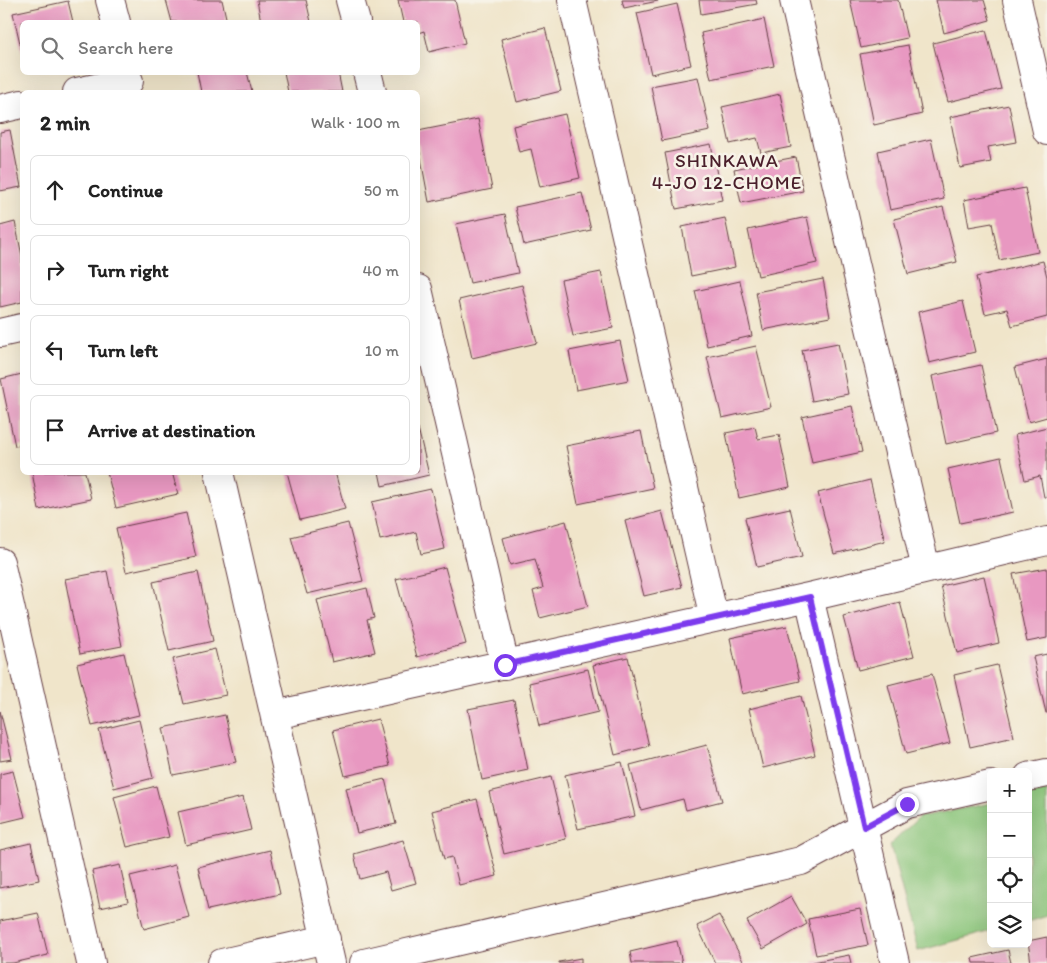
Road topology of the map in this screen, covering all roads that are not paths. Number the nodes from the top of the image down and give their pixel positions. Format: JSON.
{"nodes":[{"id":1,"x":110,"y":0,"type":"edge"},
{"id":2,"x":350,"y":0,"type":"edge"},
{"id":3,"x":572,"y":0,"type":"edge"},
{"id":4,"x":794,"y":0,"type":"edge"},
{"id":5,"x":1017,"y":0,"type":"edge"},
{"id":6,"x":115,"y":20,"type":"edge"},
{"id":7,"x":355,"y":20,"type":"edge"},
{"id":8,"x":368,"y":75,"type":"edge"},
{"id":9,"x":129,"y":82,"type":"edge"},
{"id":10,"x":87,"y":90,"type":"edge"},
{"id":11,"x":372,"y":90,"type":"edge"},
{"id":12,"x":20,"y":104,"type":"edge"},
{"id":13,"x":0,"y":109,"type":"edge"},
{"id":14,"x":1047,"y":131,"type":"edge"},
{"id":15,"x":420,"y":298,"type":"edge"},
{"id":16,"x":20,"y":328,"type":"edge"},
{"id":17,"x":0,"y":332,"type":"edge"},
{"id":18,"x":220,"y":475,"type":"edge"},
{"id":19,"x":1047,"y":541,"type":"edge"},
{"id":20,"x":0,"y":562,"type":"edge"},
{"id":21,"x":926,"y":569,"type":"junction"},
{"id":22,"x":810,"y":597,"type":"junction"},
{"id":23,"x":714,"y":618,"type":"junction"},
{"id":24,"x":505,"y":665,"type":"junction"},
{"id":25,"x":275,"y":715,"type":"junction"},
{"id":26,"x":1047,"y":773,"type":"edge"},
{"id":27,"x":1032,"y":776,"type":"edge"},
{"id":28,"x":987,"y":787,"type":"edge"},
{"id":29,"x":864,"y":827,"type":"junction"},
{"id":30,"x":329,"y":951,"type":"edge"},
{"id":31,"x":91,"y":963,"type":"edge"},
{"id":32,"x":222,"y":963,"type":"edge"},
{"id":33,"x":364,"y":963,"type":"edge"},
{"id":34,"x":895,"y":963,"type":"edge"}],
"edges":[{"from":1,"to":6,"type":"street"},
{"from":2,"to":7,"type":"street"},
{"from":3,"to":23,"type":"street"},
{"from":4,"to":21,"type":"street"},
{"from":5,"to":14,"type":"street"},
{"from":8,"to":11,"type":"street"},
{"from":9,"to":10,"type":"street"},
{"from":12,"to":13,"type":"street"},
{"from":15,"to":24,"type":"street"},
{"from":16,"to":17,"type":"street"},
{"from":18,"to":25,"type":"street"},
{"from":19,"to":21,"type":"street"},
{"from":20,"to":31,"type":"street"},
{"from":21,"to":22,"type":"street"},
{"from":22,"to":23,"type":"street"},
{"from":22,"to":29,"type":"street"},
{"from":23,"to":24,"type":"street"},
{"from":24,"to":25,"type":"street"},
{"from":25,"to":30,"type":"street"},
{"from":26,"to":27,"type":"street"},
{"from":28,"to":29,"type":"street"},
{"from":29,"to":33,"type":"street"},
{"from":29,"to":34,"type":"street"},
{"from":30,"to":32,"type":"street"}]}
